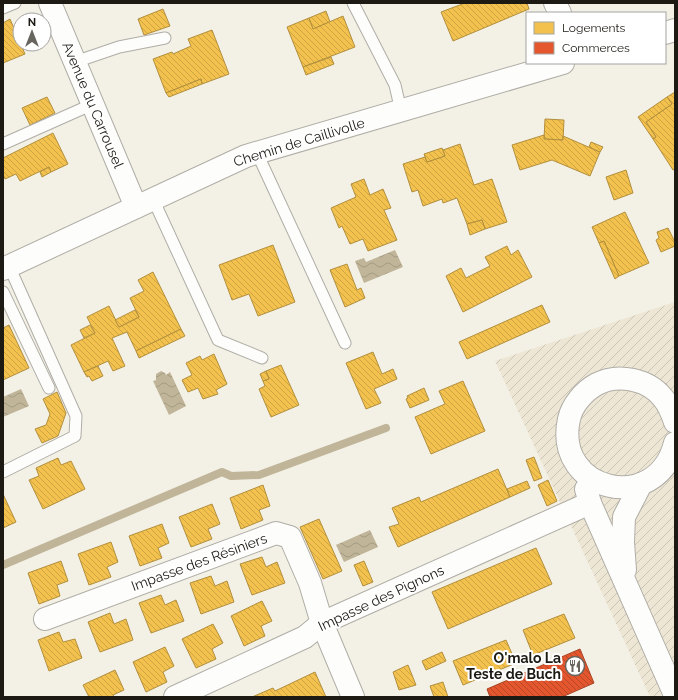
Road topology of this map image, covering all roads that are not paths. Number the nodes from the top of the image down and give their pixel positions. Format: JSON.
{"nodes":[{"id":1,"x":15,"y":3,"type":"edge"},
{"id":2,"x":50,"y":3,"type":"edge"},
{"id":3,"x":354,"y":3,"type":"edge"},
{"id":4,"x":555,"y":3,"type":"edge"},
{"id":5,"x":3,"y":8,"type":"edge"},
{"id":6,"x":560,"y":12,"type":"edge"},
{"id":7,"x":165,"y":38,"type":"dead end"},
{"id":8,"x":75,"y":62,"type":"junction"},
{"id":9,"x":560,"y":64,"type":"edge"},
{"id":10,"x":93,"y":104,"type":"junction"},
{"id":11,"x":401,"y":111,"type":"junction"},
{"id":12,"x":3,"y":144,"type":"edge"},
{"id":13,"x":257,"y":153,"type":"junction"},
{"id":14,"x":144,"y":203,"type":"junction"},
{"id":15,"x":6,"y":268,"type":"edge"},
{"id":16,"x":3,"y":292,"type":"edge"},
{"id":17,"x":345,"y":343,"type":"dead end"},
{"id":18,"x":262,"y":358,"type":"dead end"},
{"id":19,"x":49,"y":388,"type":"dead end"},
{"id":20,"x":675,"y":422,"type":"edge"},
{"id":21,"x":675,"y":443,"type":"edge"},
{"id":22,"x":579,"y":467,"type":"junction"},
{"id":23,"x":3,"y":472,"type":"edge"},
{"id":24,"x":641,"y":484,"type":"junction"},
{"id":25,"x":590,"y":503,"type":"junction"},
{"id":26,"x":627,"y":587,"type":"junction"},
{"id":27,"x":45,"y":619,"type":"dead end"},
{"id":28,"x":322,"y":623,"type":"junction"},
{"id":29,"x":675,"y":695,"type":"edge"},
{"id":30,"x":175,"y":697,"type":"edge"},
{"id":31,"x":353,"y":697,"type":"edge"}],
"edges":[{"from":1,"to":5,"type":"lane"},
{"from":2,"to":8,"type":"street","name":"Avenue du Carrousel"},
{"from":3,"to":11,"type":"lane"},
{"from":4,"to":6,"type":"street"},
{"from":7,"to":8,"type":"lane"},
{"from":8,"to":10,"type":"street","name":"Avenue du Carrousel"},
{"from":9,"to":11,"type":"street","name":"Chemin de Caillivolle"},
{"from":10,"to":12,"type":"lane"},
{"from":10,"to":14,"type":"street","name":"Avenue du Carrousel"},
{"from":11,"to":13,"type":"street","name":"Chemin de Caillivolle"},
{"from":13,"to":14,"type":"street","name":"Chemin de Caillivolle"},
{"from":13,"to":17,"type":"lane"},
{"from":14,"to":15,"type":"street","name":"Chemin de Caillivolle"},
{"from":14,"to":18,"type":"lane"},
{"from":15,"to":23,"type":"lane"},
{"from":16,"to":19,"type":"lane"},
{"from":20,"to":22,"type":"street"},
{"from":21,"to":24,"type":"street"},
{"from":22,"to":24,"type":"street"},
{"from":22,"to":25,"type":"street"},
{"from":24,"to":26,"type":"street"},
{"from":25,"to":26,"type":"street"},
{"from":25,"to":28,"type":"street","name":"Impasse des Pignons"},
{"from":26,"to":29,"type":"street"},
{"from":27,"to":28,"type":"street","name":"Impasse des Résiniers"},
{"from":28,"to":30,"type":"street","name":"Impasse des Pignons"},
{"from":28,"to":31,"type":"street"}]}
